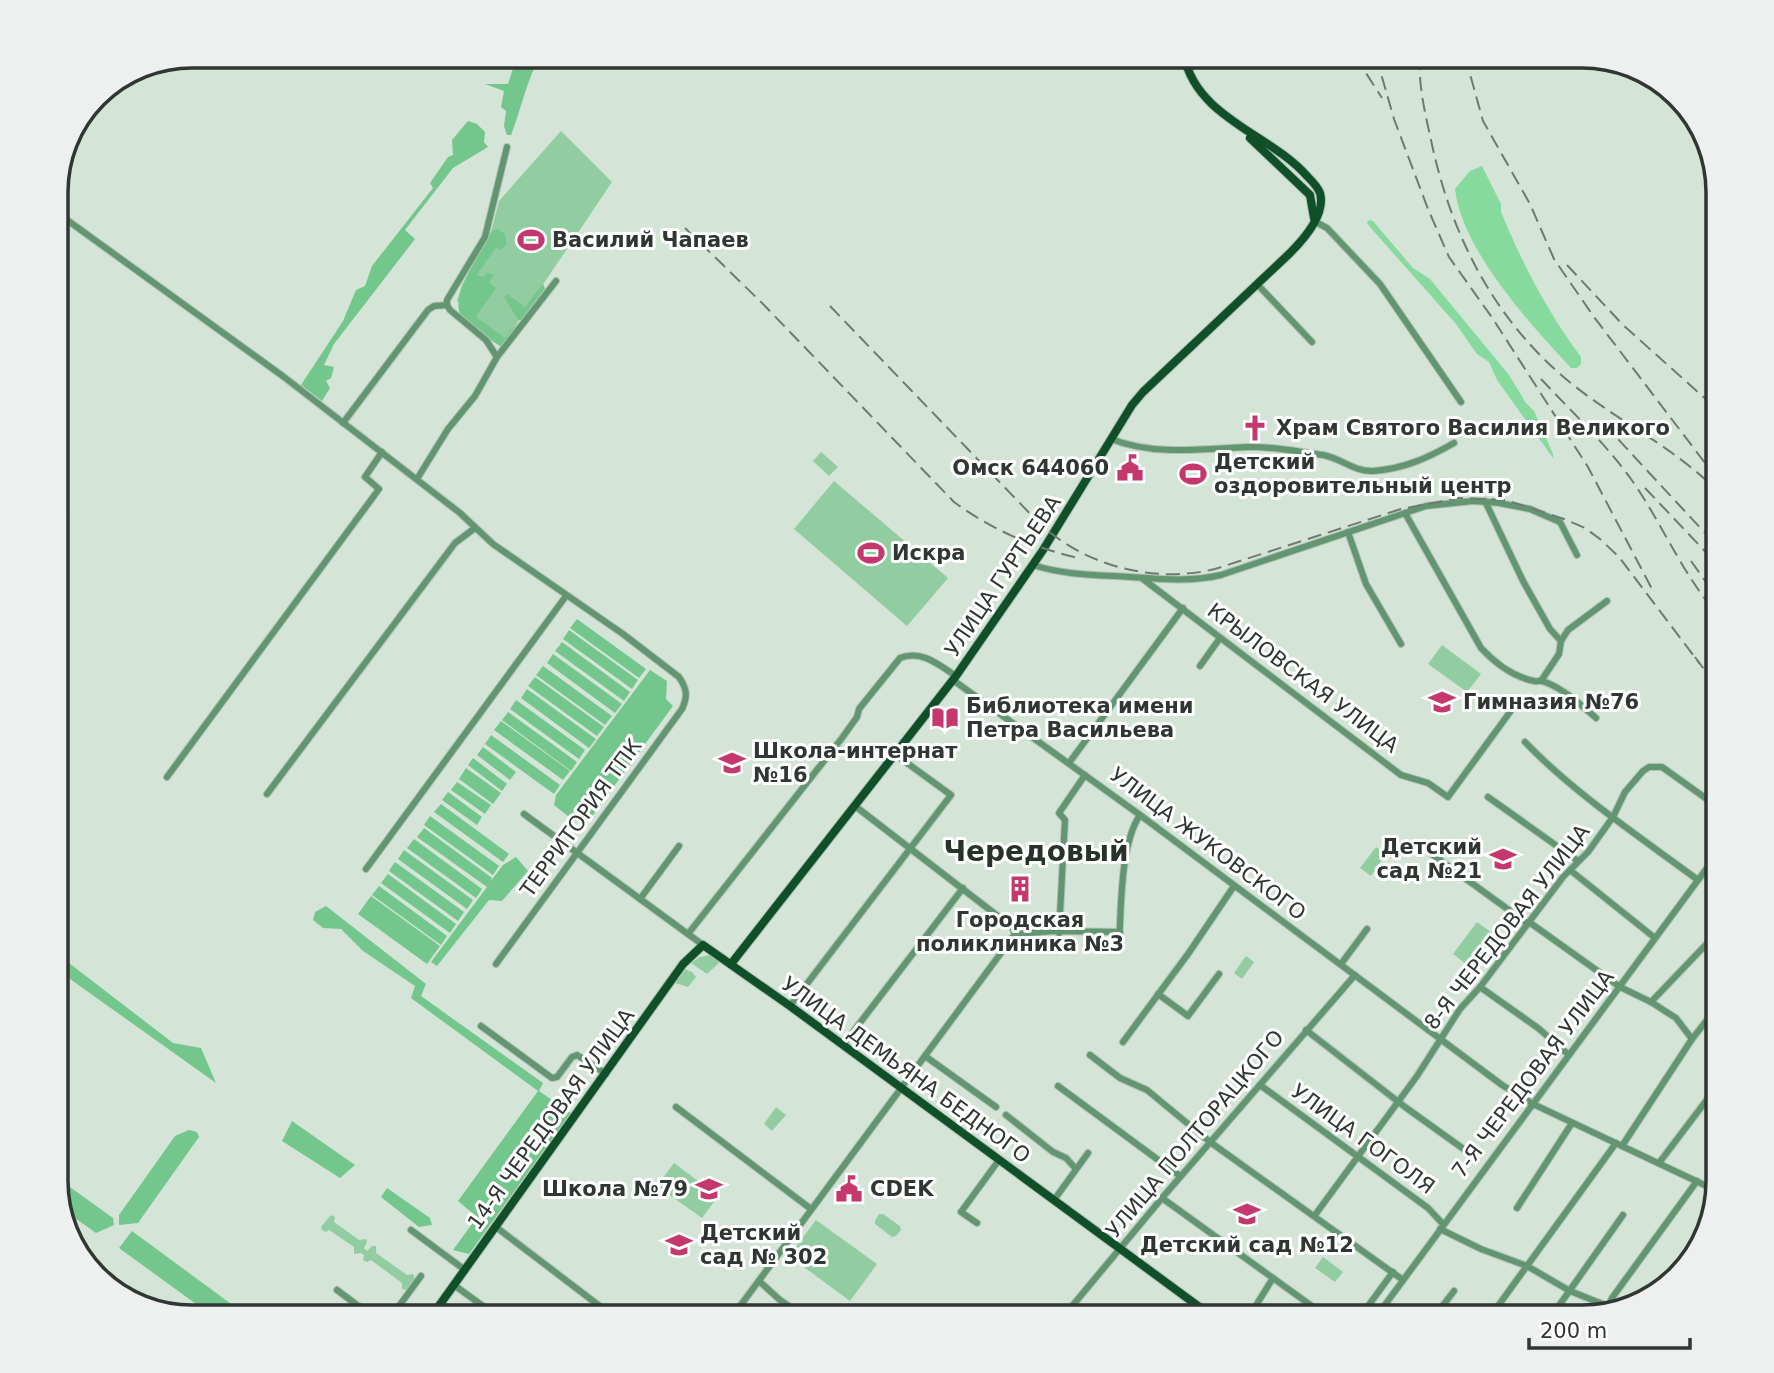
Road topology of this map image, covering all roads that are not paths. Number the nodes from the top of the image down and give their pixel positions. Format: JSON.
{"nodes":[{"id":1,"x":1187,"y":68,"type":"edge"},
{"id":2,"x":508,"y":147,"type":"dead end"},
{"id":3,"x":1314,"y":221,"type":"junction"},
{"id":4,"x":69,"y":222,"type":"edge"},
{"id":5,"x":556,"y":281,"type":"dead end"},
{"id":6,"x":1257,"y":284,"type":"junction"},
{"id":7,"x":446,"y":305,"type":"junction"},
{"id":8,"x":1312,"y":342,"type":"dead end"},
{"id":9,"x":497,"y":357,"type":"junction"},
{"id":10,"x":1461,"y":402,"type":"dead end"},
{"id":11,"x":343,"y":423,"type":"junction"},
{"id":12,"x":1111,"y":439,"type":"junction"},
{"id":13,"x":1454,"y":443,"type":"dead end"},
{"id":14,"x":382,"y":452,"type":"junction"},
{"id":15,"x":417,"y":479,"type":"junction"},
{"id":16,"x":1485,"y":501,"type":"junction"},
{"id":17,"x":1405,"y":513,"type":"junction"},
{"id":18,"x":475,"y":528,"type":"junction"},
{"id":19,"x":1348,"y":532,"type":"junction"},
{"id":20,"x":1577,"y":555,"type":"dead end"},
{"id":21,"x":1033,"y":565,"type":"junction"},
{"id":22,"x":1142,"y":578,"type":"junction"},
{"id":23,"x":566,"y":596,"type":"junction"},
{"id":24,"x":1607,"y":601,"type":"dead end"},
{"id":25,"x":1183,"y":608,"type":"junction"},
{"id":26,"x":1220,"y":638,"type":"junction"},
{"id":27,"x":1561,"y":640,"type":"junction"},
{"id":28,"x":1401,"y":645,"type":"dead end"},
{"id":29,"x":1200,"y":666,"type":"dead end"},
{"id":30,"x":955,"y":678,"type":"junction"},
{"id":31,"x":1541,"y":681,"type":"junction"},
{"id":32,"x":1518,"y":701,"type":"dead end"},
{"id":33,"x":1596,"y":718,"type":"dead end"},
{"id":34,"x":1525,"y":742,"type":"dead end"},
{"id":35,"x":895,"y":755,"type":"junction"},
{"id":36,"x":1069,"y":763,"type":"junction"},
{"id":37,"x":1085,"y":775,"type":"junction"},
{"id":38,"x":167,"y":777,"type":"dead end"},
{"id":39,"x":267,"y":794,"type":"dead end"},
{"id":40,"x":1488,"y":797,"type":"dead end"},
{"id":41,"x":1706,"y":798,"type":"edge"},
{"id":42,"x":855,"y":806,"type":"junction"},
{"id":43,"x":524,"y":814,"type":"dead end"},
{"id":44,"x":1140,"y":815,"type":"junction"},
{"id":45,"x":1613,"y":817,"type":"junction"},
{"id":46,"x":679,"y":845,"type":"dead end"},
{"id":47,"x":912,"y":849,"type":"junction"},
{"id":48,"x":1429,"y":852,"type":"dead end"},
{"id":49,"x":577,"y":854,"type":"junction"},
{"id":50,"x":1578,"y":861,"type":"junction"},
{"id":51,"x":366,"y":869,"type":"dead end"},
{"id":52,"x":1706,"y":869,"type":"edge"},
{"id":53,"x":1570,"y":870,"type":"junction"},
{"id":54,"x":1698,"y":880,"type":"junction"},
{"id":55,"x":1234,"y":886,"type":"junction"},
{"id":56,"x":963,"y":887,"type":"junction"},
{"id":57,"x":640,"y":899,"type":"junction"},
{"id":58,"x":1528,"y":923,"type":"junction"},
{"id":59,"x":1367,"y":929,"type":"dead end"},
{"id":60,"x":1120,"y":932,"type":"junction"},
{"id":61,"x":1059,"y":933,"type":"junction"},
{"id":62,"x":688,"y":934,"type":"junction"},
{"id":63,"x":1015,"y":934,"type":"junction"},
{"id":64,"x":1655,"y":939,"type":"junction"},
{"id":65,"x":703,"y":945,"type":"junction"},
{"id":66,"x":1706,"y":945,"type":"edge"},
{"id":67,"x":1119,"y":948,"type":"dead end"},
{"id":68,"x":496,"y":964,"type":"dead end"},
{"id":69,"x":731,"y":964,"type":"junction"},
{"id":70,"x":1341,"y":964,"type":"junction"},
{"id":71,"x":1219,"y":974,"type":"dead end"},
{"id":72,"x":1355,"y":975,"type":"junction"},
{"id":73,"x":1480,"y":987,"type":"junction"},
{"id":74,"x":1620,"y":987,"type":"junction"},
{"id":75,"x":1158,"y":994,"type":"junction"},
{"id":76,"x":1651,"y":1002,"type":"junction"},
{"id":77,"x":790,"y":1006,"type":"junction"},
{"id":78,"x":1706,"y":1021,"type":"edge"},
{"id":79,"x":481,"y":1026,"type":"dead end"},
{"id":80,"x":1306,"y":1030,"type":"junction"},
{"id":81,"x":1692,"y":1039,"type":"junction"},
{"id":82,"x":1440,"y":1040,"type":"junction"},
{"id":83,"x":1123,"y":1042,"type":"dead end"},
{"id":84,"x":843,"y":1045,"type":"junction"},
{"id":85,"x":1090,"y":1055,"type":"dead end"},
{"id":86,"x":1569,"y":1055,"type":"junction"},
{"id":87,"x":925,"y":1056,"type":"junction"},
{"id":88,"x":606,"y":1074,"type":"junction"},
{"id":89,"x":1260,"y":1085,"type":"junction"},
{"id":90,"x":1058,"y":1086,"type":"dead end"},
{"id":91,"x":901,"y":1087,"type":"junction"},
{"id":92,"x":1398,"y":1101,"type":"junction"},
{"id":93,"x":1706,"y":1101,"type":"edge"},
{"id":94,"x":1533,"y":1104,"type":"junction"},
{"id":95,"x":676,"y":1107,"type":"dead end"},
{"id":96,"x":996,"y":1107,"type":"dead end"},
{"id":97,"x":1006,"y":1115,"type":"dead end"},
{"id":98,"x":1572,"y":1123,"type":"junction"},
{"id":99,"x":1210,"y":1142,"type":"junction"},
{"id":100,"x":1619,"y":1144,"type":"junction"},
{"id":101,"x":1465,"y":1150,"type":"dead end"},
{"id":102,"x":1088,"y":1153,"type":"dead end"},
{"id":103,"x":1358,"y":1158,"type":"junction"},
{"id":104,"x":999,"y":1160,"type":"junction"},
{"id":105,"x":1659,"y":1163,"type":"junction"},
{"id":106,"x":1076,"y":1169,"type":"junction"},
{"id":107,"x":1181,"y":1176,"type":"junction"},
{"id":108,"x":1697,"y":1181,"type":"junction"},
{"id":109,"x":1706,"y":1185,"type":"edge"},
{"id":110,"x":1162,"y":1198,"type":"junction"},
{"id":111,"x":1054,"y":1200,"type":"junction"},
{"id":112,"x":1517,"y":1208,"type":"dead end"},
{"id":113,"x":811,"y":1209,"type":"junction"},
{"id":114,"x":1315,"y":1215,"type":"junction"},
{"id":115,"x":1623,"y":1215,"type":"dead end"},
{"id":116,"x":977,"y":1223,"type":"dead end"},
{"id":117,"x":1441,"y":1226,"type":"junction"},
{"id":118,"x":496,"y":1227,"type":"junction"},
{"id":119,"x":411,"y":1230,"type":"dead end"},
{"id":120,"x":1120,"y":1248,"type":"junction"},
{"id":121,"x":1528,"y":1266,"type":"junction"},
{"id":122,"x":465,"y":1270,"type":"junction"},
{"id":123,"x":1393,"y":1272,"type":"junction"},
{"id":124,"x":421,"y":1276,"type":"dead end"},
{"id":125,"x":1273,"y":1278,"type":"junction"},
{"id":126,"x":1404,"y":1280,"type":"junction"},
{"id":127,"x":759,"y":1281,"type":"junction"},
{"id":128,"x":454,"y":1285,"type":"junction"},
{"id":129,"x":337,"y":1290,"type":"dead end"},
{"id":130,"x":1570,"y":1291,"type":"junction"},
{"id":131,"x":1454,"y":1292,"type":"dead end"},
{"id":132,"x":1613,"y":1300,"type":"edge"},
{"id":133,"x":1595,"y":1304,"type":"edge"},
{"id":134,"x":357,"y":1305,"type":"edge"},
{"id":135,"x":399,"y":1305,"type":"edge"},
{"id":136,"x":440,"y":1305,"type":"edge"},
{"id":137,"x":482,"y":1305,"type":"edge"},
{"id":138,"x":598,"y":1305,"type":"edge"},
{"id":139,"x":741,"y":1305,"type":"edge"},
{"id":140,"x":787,"y":1305,"type":"edge"},
{"id":141,"x":1073,"y":1305,"type":"edge"},
{"id":142,"x":1197,"y":1305,"type":"edge"},
{"id":143,"x":1256,"y":1305,"type":"edge"},
{"id":144,"x":1310,"y":1305,"type":"edge"},
{"id":145,"x":1369,"y":1305,"type":"edge"},
{"id":146,"x":1385,"y":1305,"type":"edge"},
{"id":147,"x":1444,"y":1305,"type":"edge"},
{"id":148,"x":1499,"y":1305,"type":"edge"},
{"id":149,"x":1560,"y":1305,"type":"edge"}],
"edges":[{"from":1,"to":3,"type":"main road"},
{"from":2,"to":7,"type":"street"},
{"from":3,"to":6,"type":"main road","name":"УЛИЦА ГУРТЬЕВА"},
{"from":3,"to":10,"type":"street"},
{"from":4,"to":11,"type":"street"},
{"from":5,"to":9,"type":"street"},
{"from":6,"to":8,"type":"street"},
{"from":6,"to":12,"type":"main road","name":"УЛИЦА ГУРТЬЕВА"},
{"from":7,"to":9,"type":"street"},
{"from":7,"to":11,"type":"street"},
{"from":9,"to":15,"type":"street"},
{"from":11,"to":14,"type":"street"},
{"from":12,"to":13,"type":"street"},
{"from":12,"to":21,"type":"main road","name":"УЛИЦА ГУРТЬЕВА"},
{"from":14,"to":15,"type":"street"},
{"from":14,"to":38,"type":"street"},
{"from":15,"to":18,"type":"street"},
{"from":16,"to":17,"type":"street"},
{"from":16,"to":20,"type":"street"},
{"from":16,"to":27,"type":"street"},
{"from":17,"to":19,"type":"street"},
{"from":17,"to":31,"type":"street"},
{"from":18,"to":23,"type":"street"},
{"from":18,"to":39,"type":"street"},
{"from":19,"to":22,"type":"street"},
{"from":19,"to":28,"type":"street"},
{"from":21,"to":22,"type":"street"},
{"from":21,"to":30,"type":"main road","name":"УЛИЦА ГУРТЬЕВА"},
{"from":22,"to":25,"type":"street","name":"КРЫЛОВСКАЯ УЛИЦА"},
{"from":23,"to":49,"type":"street","name":"ТЕРРИТОРИЯ ТПК"},
{"from":23,"to":51,"type":"street"},
{"from":24,"to":27,"type":"street"},
{"from":25,"to":26,"type":"street","name":"КРЫЛОВСКАЯ УЛИЦА"},
{"from":25,"to":36,"type":"street"},
{"from":26,"to":29,"type":"street"},
{"from":26,"to":32,"type":"street","name":"КРЫЛОВСКАЯ УЛИЦА"},
{"from":27,"to":31,"type":"street"},
{"from":30,"to":35,"type":"main road","name":"УЛИЦА ГУРТЬЕВА"},
{"from":30,"to":36,"type":"street","name":"УЛИЦА ЖУКОВСКОГО"},
{"from":30,"to":62,"type":"street","name":"УЛИЦА ЖУКОВСКОГО"},
{"from":31,"to":33,"type":"street"},
{"from":34,"to":45,"type":"street"},
{"from":35,"to":42,"type":"main road","name":"УЛИЦА ГУРТЬЕВА"},
{"from":35,"to":47,"type":"street"},
{"from":36,"to":37,"type":"street","name":"УЛИЦА ЖУКОВСКОГО"},
{"from":37,"to":44,"type":"street","name":"УЛИЦА ЖУКОВСКОГО"},
{"from":37,"to":61,"type":"street"},
{"from":40,"to":50,"type":"street"},
{"from":41,"to":45,"type":"street","name":"8-Я ЧЕРЕДОВАЯ УЛИЦА"},
{"from":42,"to":47,"type":"street"},
{"from":42,"to":69,"type":"main road","name":"УЛИЦА ГУРТЬЕВА"},
{"from":43,"to":49,"type":"street","name":"УЛИЦА ДЕМЬЯНА БЕДНОГО"},
{"from":44,"to":55,"type":"street","name":"УЛИЦА ЖУКОВСКОГО"},
{"from":44,"to":60,"type":"street"},
{"from":45,"to":50,"type":"street","name":"8-Я ЧЕРЕДОВАЯ УЛИЦА"},
{"from":45,"to":54,"type":"street"},
{"from":46,"to":57,"type":"street"},
{"from":47,"to":56,"type":"street"},
{"from":47,"to":77,"type":"street"},
{"from":48,"to":58,"type":"street"},
{"from":49,"to":57,"type":"street","name":"УЛИЦА ДЕМЬЯНА БЕДНОГО"},
{"from":49,"to":68,"type":"street","name":"ТЕРРИТОРИЯ ТПК"},
{"from":50,"to":53,"type":"street","name":"8-Я ЧЕРЕДОВАЯ УЛИЦА"},
{"from":52,"to":54,"type":"street","name":"7-Я ЧЕРЕДОВАЯ УЛИЦА"},
{"from":53,"to":58,"type":"street","name":"8-Я ЧЕРЕДОВАЯ УЛИЦА"},
{"from":53,"to":64,"type":"street"},
{"from":54,"to":64,"type":"street","name":"7-Я ЧЕРЕДОВАЯ УЛИЦА"},
{"from":55,"to":70,"type":"street","name":"УЛИЦА ЖУКОВСКОГО"},
{"from":55,"to":75,"type":"street"},
{"from":56,"to":63,"type":"street"},
{"from":56,"to":84,"type":"street"},
{"from":57,"to":62,"type":"street","name":"УЛИЦА ДЕМЬЯНА БЕДНОГО"},
{"from":58,"to":73,"type":"street","name":"8-Я ЧЕРЕДОВАЯ УЛИЦА"},
{"from":58,"to":74,"type":"street"},
{"from":59,"to":70,"type":"street"},
{"from":60,"to":61,"type":"street"},
{"from":60,"to":67,"type":"street"},
{"from":61,"to":63,"type":"street"},
{"from":62,"to":65,"type":"street","name":"УЛИЦА ДЕМЬЯНА БЕДНОГО"},
{"from":63,"to":87,"type":"street"},
{"from":64,"to":74,"type":"street","name":"7-Я ЧЕРЕДОВАЯ УЛИЦА"},
{"from":65,"to":69,"type":"main road","name":"УЛИЦА ДЕМЬЯНА БЕДНОГО"},
{"from":65,"to":88,"type":"main road","name":"14-Я ЧЕРЕДОВАЯ УЛИЦА"},
{"from":66,"to":76,"type":"street"},
{"from":69,"to":77,"type":"main road","name":"УЛИЦА ДЕМЬЯНА БЕДНОГО"},
{"from":70,"to":72,"type":"street","name":"УЛИЦА ЖУКОВСКОГО"},
{"from":71,"to":75,"type":"street"},
{"from":72,"to":80,"type":"street","name":"УЛИЦА ПОЛТОРАЦКОГО"},
{"from":72,"to":82,"type":"street","name":"УЛИЦА ЖУКОВСКОГО"},
{"from":73,"to":82,"type":"street","name":"8-Я ЧЕРЕДОВАЯ УЛИЦА"},
{"from":73,"to":86,"type":"street"},
{"from":74,"to":76,"type":"street"},
{"from":74,"to":86,"type":"street","name":"7-Я ЧЕРЕДОВАЯ УЛИЦА"},
{"from":75,"to":83,"type":"street"},
{"from":76,"to":81,"type":"street"},
{"from":77,"to":84,"type":"main road","name":"УЛИЦА ДЕМЬЯНА БЕДНОГО"},
{"from":78,"to":81,"type":"street"},
{"from":79,"to":88,"type":"street"},
{"from":80,"to":89,"type":"street","name":"УЛИЦА ПОЛТОРАЦКОГО"},
{"from":80,"to":92,"type":"street"},
{"from":81,"to":100,"type":"street"},
{"from":82,"to":92,"type":"street","name":"8-Я ЧЕРЕДОВАЯ УЛИЦА"},
{"from":82,"to":94,"type":"street","name":"УЛИЦА ЖУКОВСКОГО"},
{"from":84,"to":91,"type":"main road","name":"УЛИЦА ДЕМЬЯНА БЕДНОГО"},
{"from":85,"to":99,"type":"street"},
{"from":86,"to":94,"type":"street","name":"7-Я ЧЕРЕДОВАЯ УЛИЦА"},
{"from":87,"to":91,"type":"street"},
{"from":87,"to":96,"type":"street"},
{"from":88,"to":118,"type":"main road","name":"14-Я ЧЕРЕДОВАЯ УЛИЦА"},
{"from":89,"to":99,"type":"street","name":"УЛИЦА ПОЛТОРАЦКОГО"},
{"from":89,"to":103,"type":"street","name":"УЛИЦА ГОГОЛЯ"},
{"from":90,"to":107,"type":"street"},
{"from":91,"to":104,"type":"main road","name":"УЛИЦА ДЕМЬЯНА БЕДНОГО"},
{"from":91,"to":113,"type":"street"},
{"from":92,"to":101,"type":"street"},
{"from":92,"to":103,"type":"street","name":"8-Я ЧЕРЕДОВАЯ УЛИЦА"},
{"from":93,"to":105,"type":"street"},
{"from":94,"to":98,"type":"street","name":"УЛИЦА ЖУКОВСКОГО"},
{"from":94,"to":117,"type":"street","name":"7-Я ЧЕРЕДОВАЯ УЛИЦА"},
{"from":95,"to":113,"type":"street"},
{"from":97,"to":106,"type":"street"},
{"from":98,"to":100,"type":"street","name":"УЛИЦА ЖУКОВСКОГО"},
{"from":98,"to":112,"type":"street"},
{"from":99,"to":107,"type":"street","name":"УЛИЦА ПОЛТОРАЦКОГО"},
{"from":99,"to":114,"type":"street"},
{"from":100,"to":105,"type":"street","name":"УЛИЦА ЖУКОВСКОГО"},
{"from":100,"to":121,"type":"street"},
{"from":102,"to":106,"type":"street"},
{"from":103,"to":114,"type":"street","name":"8-Я ЧЕРЕДОВАЯ УЛИЦА"},
{"from":103,"to":117,"type":"street","name":"УЛИЦА ГОГОЛЯ"},
{"from":104,"to":111,"type":"main road","name":"УЛИЦА ДЕМЬЯНА БЕДНОГО"},
{"from":104,"to":116,"type":"street"},
{"from":105,"to":108,"type":"street","name":"УЛИЦА ЖУКОВСКОГО"},
{"from":106,"to":111,"type":"street"},
{"from":107,"to":110,"type":"street","name":"УЛИЦА ПОЛТОРАЦКОГО"},
{"from":108,"to":109,"type":"street","name":"УЛИЦА ЖУКОВСКОГО"},
{"from":108,"to":132,"type":"street"},
{"from":110,"to":120,"type":"street","name":"УЛИЦА ПОЛТОРАЦКОГО"},
{"from":110,"to":125,"type":"street"},
{"from":111,"to":120,"type":"main road","name":"УЛИЦА ДЕМЬЯНА БЕДНОГО"},
{"from":113,"to":127,"type":"street"},
{"from":114,"to":123,"type":"street"},
{"from":115,"to":130,"type":"street"},
{"from":117,"to":121,"type":"street","name":"УЛИЦА ГОГОЛЯ"},
{"from":117,"to":126,"type":"street","name":"7-Я ЧЕРЕДОВАЯ УЛИЦА"},
{"from":118,"to":122,"type":"main road","name":"14-Я ЧЕРЕДОВАЯ УЛИЦА"},
{"from":118,"to":138,"type":"street"},
{"from":119,"to":122,"type":"street"},
{"from":120,"to":141,"type":"street","name":"УЛИЦА ПОЛТОРАЦКОГО"},
{"from":120,"to":142,"type":"main road","name":"УЛИЦА ДЕМЬЯНА БЕДНОГО"},
{"from":121,"to":130,"type":"street","name":"УЛИЦА ГОГОЛЯ"},
{"from":121,"to":148,"type":"street"},
{"from":122,"to":128,"type":"main road","name":"14-Я ЧЕРЕДОВАЯ УЛИЦА"},
{"from":123,"to":126,"type":"street"},
{"from":123,"to":145,"type":"street"},
{"from":124,"to":135,"type":"street"},
{"from":125,"to":143,"type":"street"},
{"from":125,"to":144,"type":"street"},
{"from":126,"to":146,"type":"street","name":"7-Я ЧЕРЕДОВАЯ УЛИЦА"},
{"from":127,"to":139,"type":"street"},
{"from":127,"to":140,"type":"street"},
{"from":128,"to":136,"type":"main road","name":"14-Я ЧЕРЕДОВАЯ УЛИЦА"},
{"from":128,"to":137,"type":"street"},
{"from":129,"to":134,"type":"street"},
{"from":130,"to":133,"type":"street","name":"УЛИЦА ГОГОЛЯ"},
{"from":130,"to":149,"type":"street"},
{"from":131,"to":147,"type":"street"}]}
